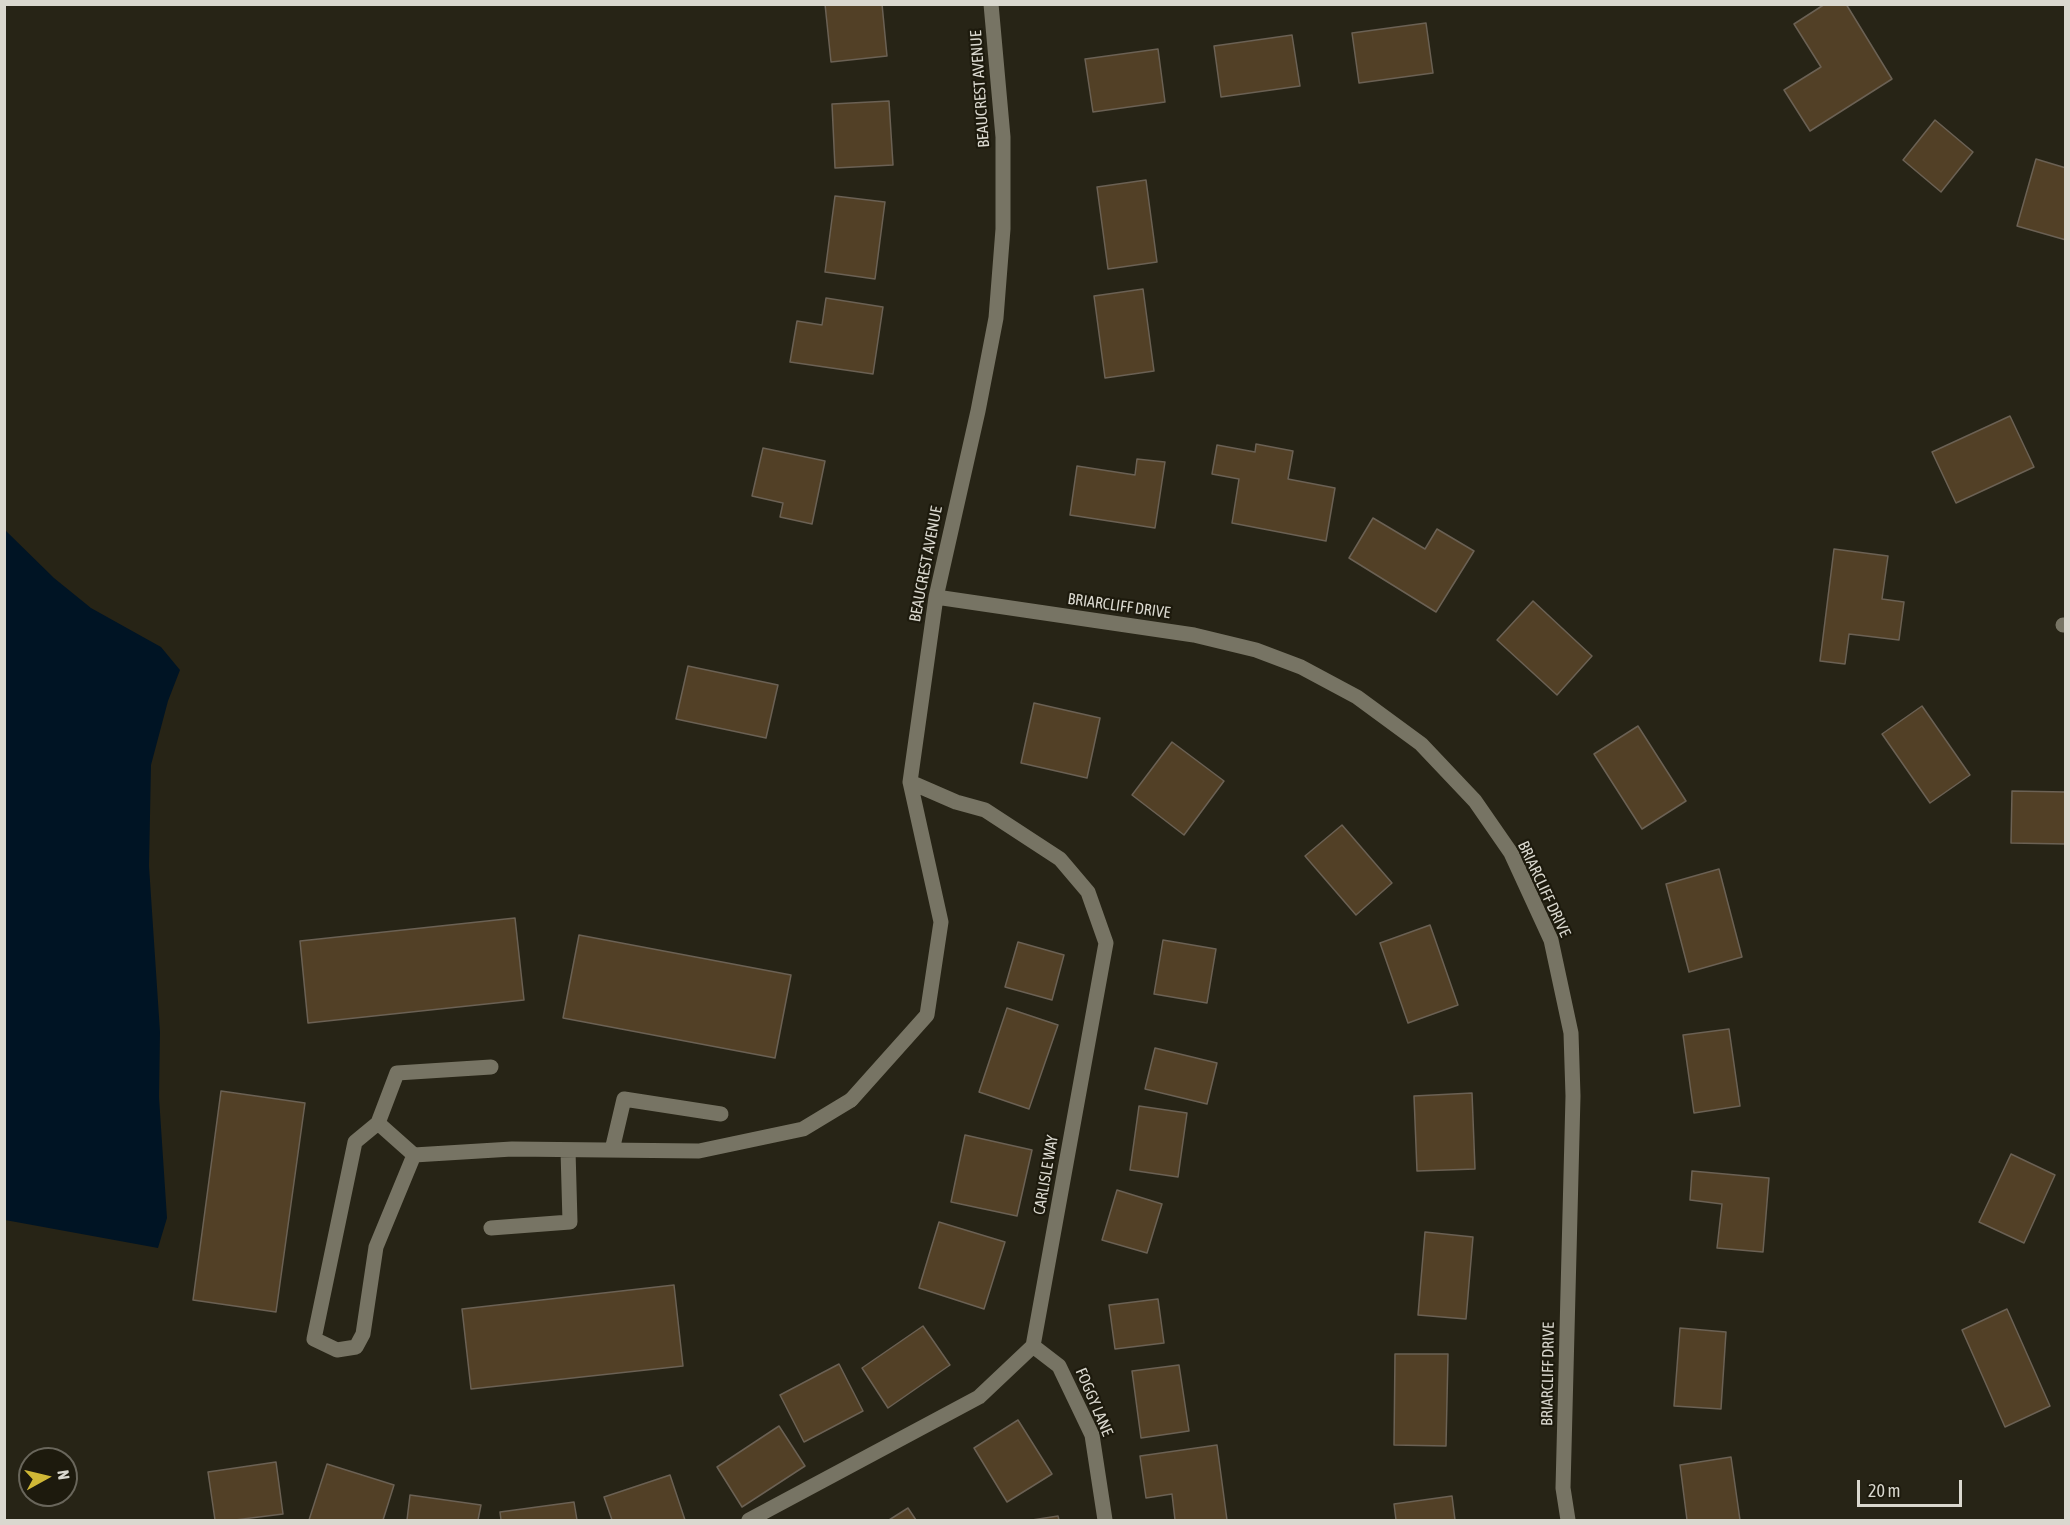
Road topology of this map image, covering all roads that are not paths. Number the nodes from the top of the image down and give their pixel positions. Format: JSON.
{"nodes":[{"id":1,"x":991,"y":4,"type":"edge"},
{"id":2,"x":936,"y":597,"type":"junction"},
{"id":3,"x":910,"y":782,"type":"junction"},
{"id":4,"x":491,"y":1067,"type":"dead end"},
{"id":5,"x":721,"y":1114,"type":"dead end"},
{"id":6,"x":378,"y":1123,"type":"junction"},
{"id":7,"x":568,"y":1150,"type":"junction"},
{"id":8,"x":612,"y":1150,"type":"junction"},
{"id":9,"x":414,"y":1155,"type":"junction"},
{"id":10,"x":491,"y":1228,"type":"dead end"},
{"id":11,"x":1033,"y":1346,"type":"junction"},
{"id":12,"x":749,"y":1521,"type":"edge"},
{"id":13,"x":1105,"y":1521,"type":"edge"},
{"id":14,"x":1568,"y":1521,"type":"edge"}],
"edges":[{"from":1,"to":2,"type":"street","name":"BEAUCREST AVENUE"},
{"from":2,"to":3,"type":"street","name":"BEAUCREST AVENUE"},
{"from":2,"to":14,"type":"street","name":"BRIARCLIFF DRIVE"},
{"from":3,"to":8,"type":"street","name":"BEAUCREST AVENUE"},
{"from":3,"to":11,"type":"street","name":"CARLISLE WAY"},
{"from":4,"to":6,"type":"street"},
{"from":5,"to":8,"type":"street"},
{"from":6,"to":9,"type":"street"},
{"from":6,"to":9,"type":"street"},
{"from":7,"to":8,"type":"street","name":"BEAUCREST AVENUE"},
{"from":7,"to":9,"type":"street","name":"BEAUCREST AVENUE"},
{"from":7,"to":10,"type":"street"},
{"from":11,"to":12,"type":"street"},
{"from":11,"to":13,"type":"street","name":"FOGGY LANE"}]}
